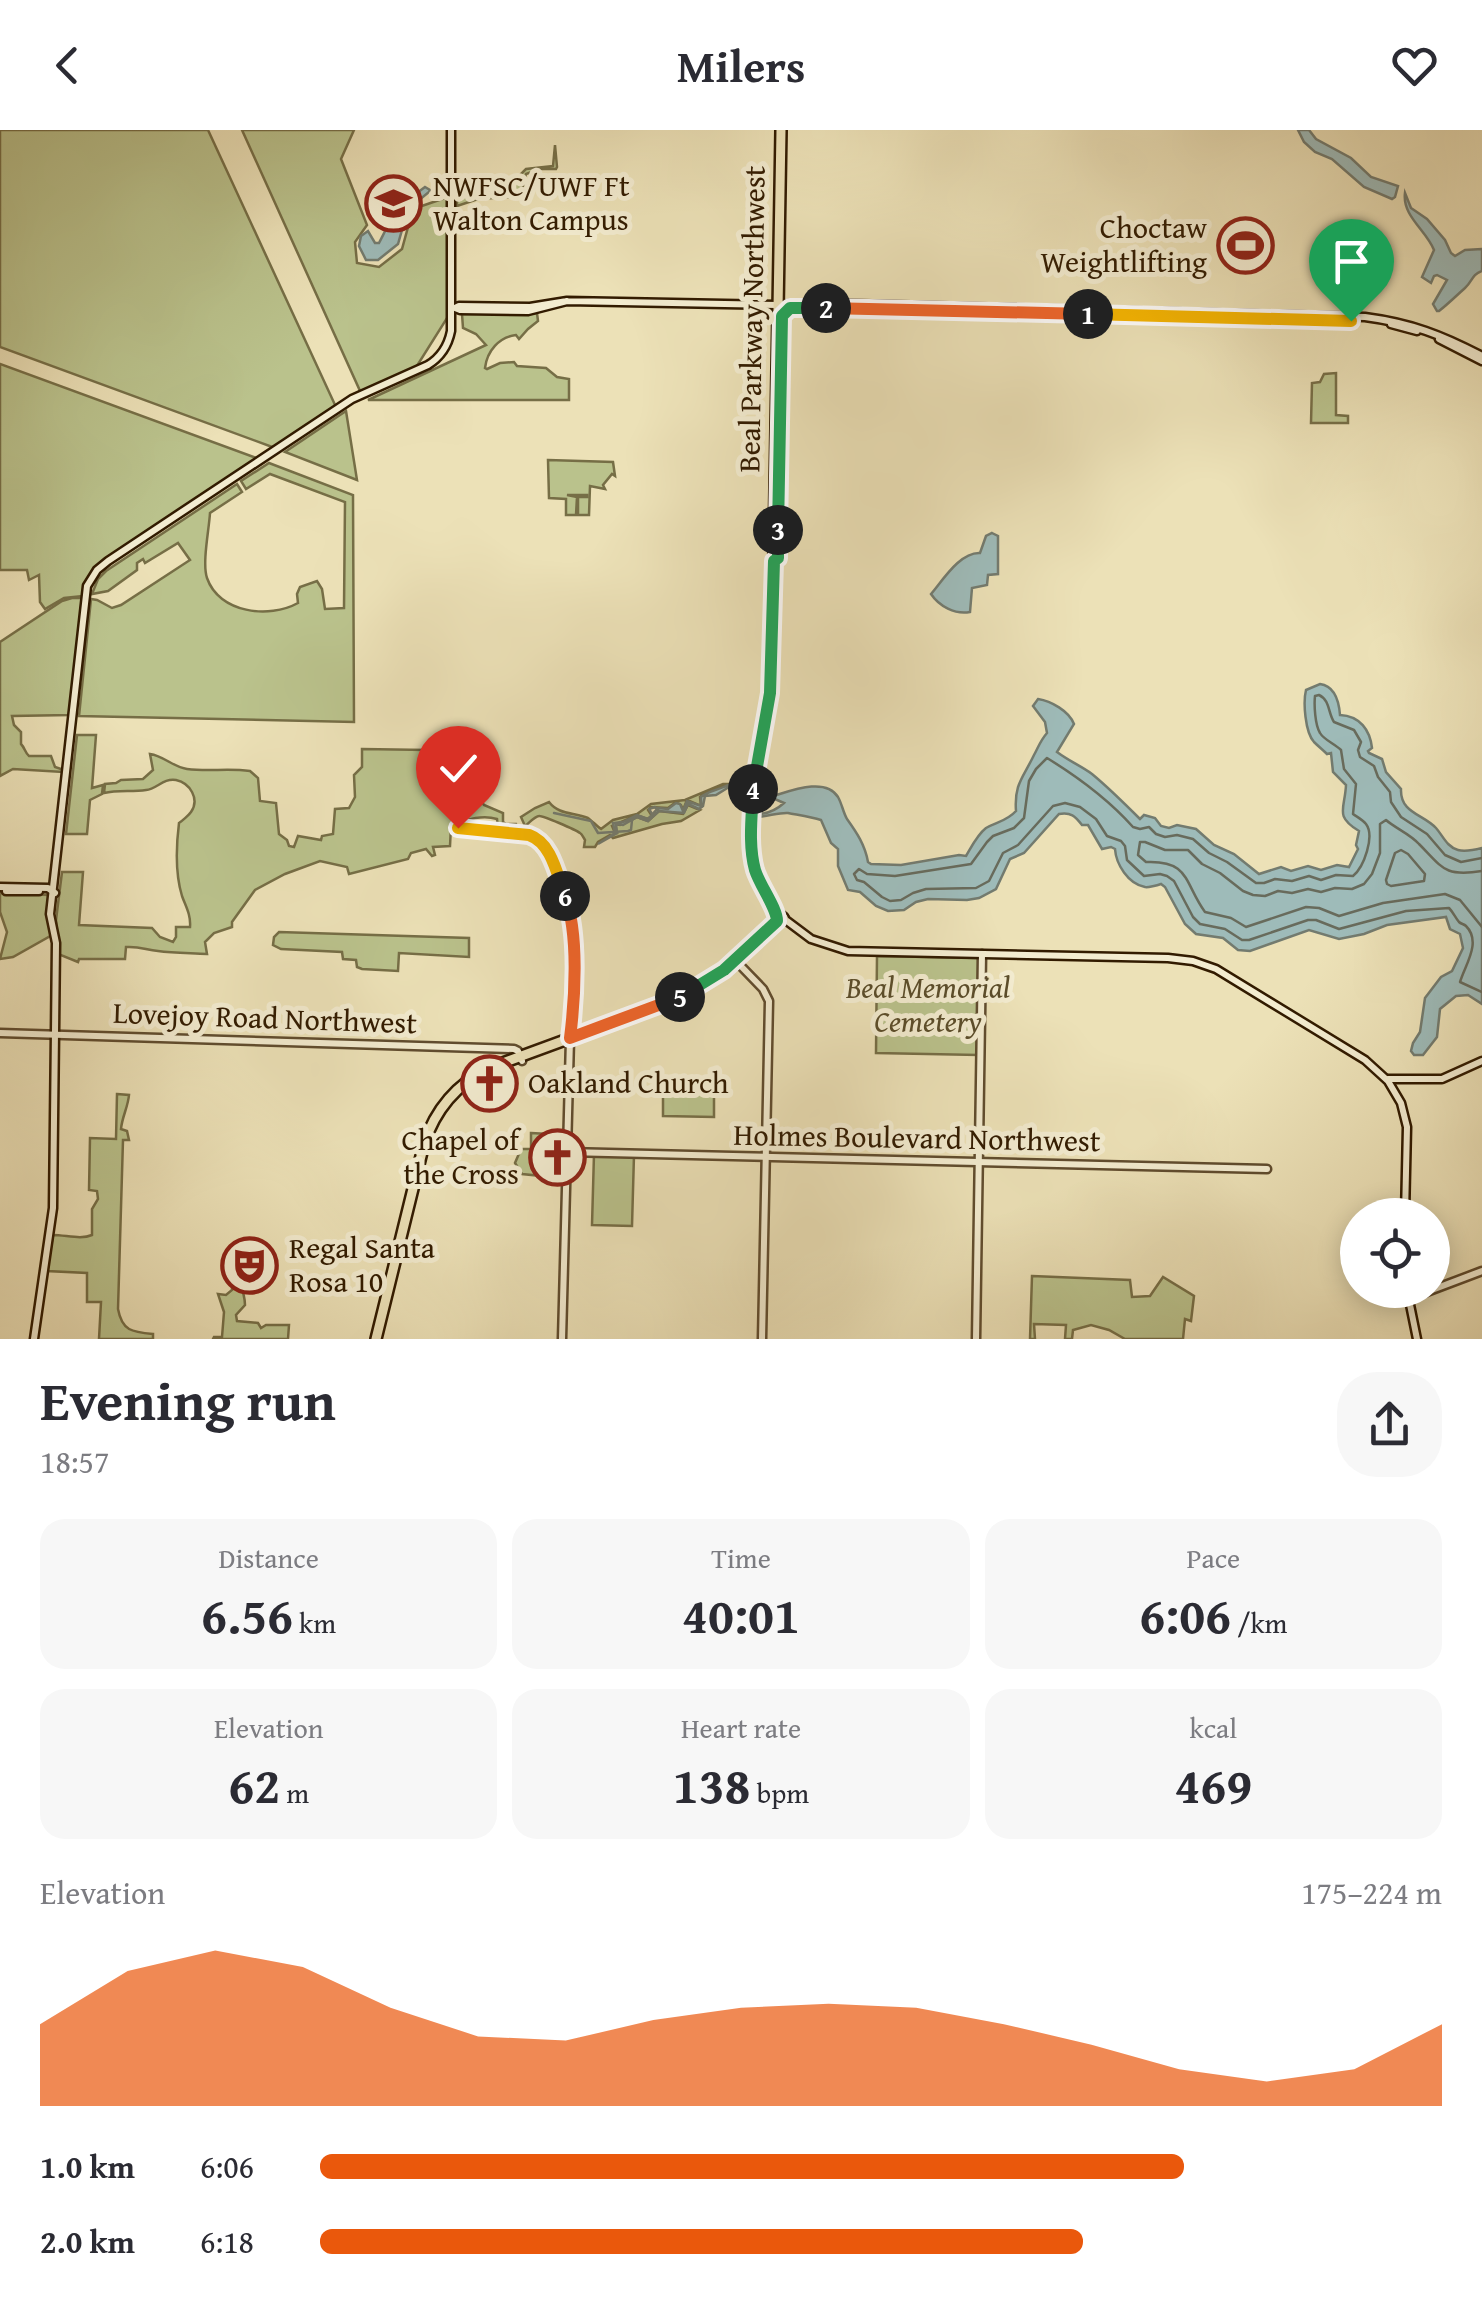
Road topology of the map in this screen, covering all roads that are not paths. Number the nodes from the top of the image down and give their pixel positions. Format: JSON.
{"nodes":[{"id":1,"x":453,"y":130,"type":"edge"},
{"id":2,"x":783,"y":130,"type":"edge"},
{"id":3,"x":458,"y":308,"type":"junction"},
{"id":4,"x":783,"y":308,"type":"junction"},
{"id":5,"x":1482,"y":359,"type":"edge"},
{"id":6,"x":72,"y":734,"type":"junction"},
{"id":7,"x":754,"y":816,"type":"junction"},
{"id":8,"x":458,"y":828,"type":"dead end"},
{"id":9,"x":757,"y":877,"type":"junction"},
{"id":10,"x":764,"y":888,"type":"junction"},
{"id":11,"x":0,"y":889,"type":"edge"},
{"id":12,"x":54,"y":890,"type":"junction"},
{"id":13,"x":779,"y":917,"type":"junction"},
{"id":14,"x":53,"y":926,"type":"junction"},
{"id":15,"x":982,"y":954,"type":"junction"},
{"id":16,"x":738,"y":962,"type":"junction"},
{"id":17,"x":0,"y":1033,"type":"edge"},
{"id":18,"x":55,"y":1033,"type":"junction"},
{"id":19,"x":570,"y":1041,"type":"junction"},
{"id":20,"x":521,"y":1058,"type":"junction"},
{"id":21,"x":1482,"y":1061,"type":"edge"},
{"id":22,"x":1386,"y":1079,"type":"junction"},
{"id":23,"x":567,"y":1152,"type":"junction"},
{"id":24,"x":766,"y":1156,"type":"junction"},
{"id":25,"x":980,"y":1162,"type":"junction"},
{"id":26,"x":1267,"y":1169,"type":"dead end"},
{"id":27,"x":1406,"y":1198,"type":"edge"},
{"id":28,"x":1482,"y":1272,"type":"edge"},
{"id":29,"x":1450,"y":1284,"type":"edge"},
{"id":30,"x":1410,"y":1308,"type":"edge"},
{"id":31,"x":34,"y":1339,"type":"edge"},
{"id":32,"x":378,"y":1339,"type":"edge"},
{"id":33,"x":562,"y":1339,"type":"edge"},
{"id":34,"x":762,"y":1339,"type":"edge"},
{"id":35,"x":976,"y":1339,"type":"edge"},
{"id":36,"x":1417,"y":1339,"type":"edge"}],
"edges":[{"from":1,"to":3,"type":"main road"},
{"from":1,"to":3,"type":"main road"},
{"from":2,"to":4,"type":"main road","name":"Beal Parkway Northwest"},
{"from":3,"to":4,"type":"main road"},
{"from":3,"to":6,"type":"main road"},
{"from":3,"to":6,"type":"main road"},
{"from":4,"to":5,"type":"main road"},
{"from":4,"to":7,"type":"main road","name":"Beal Parkway Northwest"},
{"from":6,"to":12,"type":"main road"},
{"from":7,"to":9,"type":"main road","name":"Beal Parkway Northwest"},
{"from":7,"to":10,"type":"main road","name":"Beal Parkway Northwest"},
{"from":8,"to":19,"type":"main road"},
{"from":9,"to":10,"type":"main road"},
{"from":9,"to":13,"type":"main road","name":"Beal Parkway Northwest"},
{"from":10,"to":13,"type":"main road","name":"Beal Parkway Northwest"},
{"from":11,"to":12,"type":"main road"},
{"from":12,"to":14,"type":"main road"},
{"from":12,"to":14,"type":"main road"},
{"from":13,"to":15,"type":"main road","name":"Beal Parkway Northwest"},
{"from":13,"to":16,"type":"main road"},
{"from":14,"to":18,"type":"main road"},
{"from":15,"to":22,"type":"main road","name":"Beal Parkway Northwest"},
{"from":15,"to":25,"type":"main road"},
{"from":16,"to":19,"type":"main road"},
{"from":16,"to":24,"type":"main road"},
{"from":17,"to":18,"type":"main road","name":"Lovejoy Road Northwest"},
{"from":18,"to":20,"type":"main road","name":"Lovejoy Road Northwest"},
{"from":18,"to":31,"type":"main road"},
{"from":19,"to":20,"type":"main road"},
{"from":19,"to":23,"type":"main road"},
{"from":20,"to":32,"type":"main road"},
{"from":21,"to":22,"type":"main road"},
{"from":22,"to":27,"type":"main road","name":"Beal Parkway Northwest"},
{"from":23,"to":24,"type":"main road","name":"Holmes Boulevard Northwest"},
{"from":23,"to":33,"type":"main road"},
{"from":24,"to":25,"type":"main road","name":"Holmes Boulevard Northwest"},
{"from":24,"to":34,"type":"main road"},
{"from":25,"to":26,"type":"main road","name":"Holmes Boulevard Northwest"},
{"from":25,"to":35,"type":"main road"},
{"from":28,"to":29,"type":"main road"},
{"from":30,"to":36,"type":"main road"}]}
